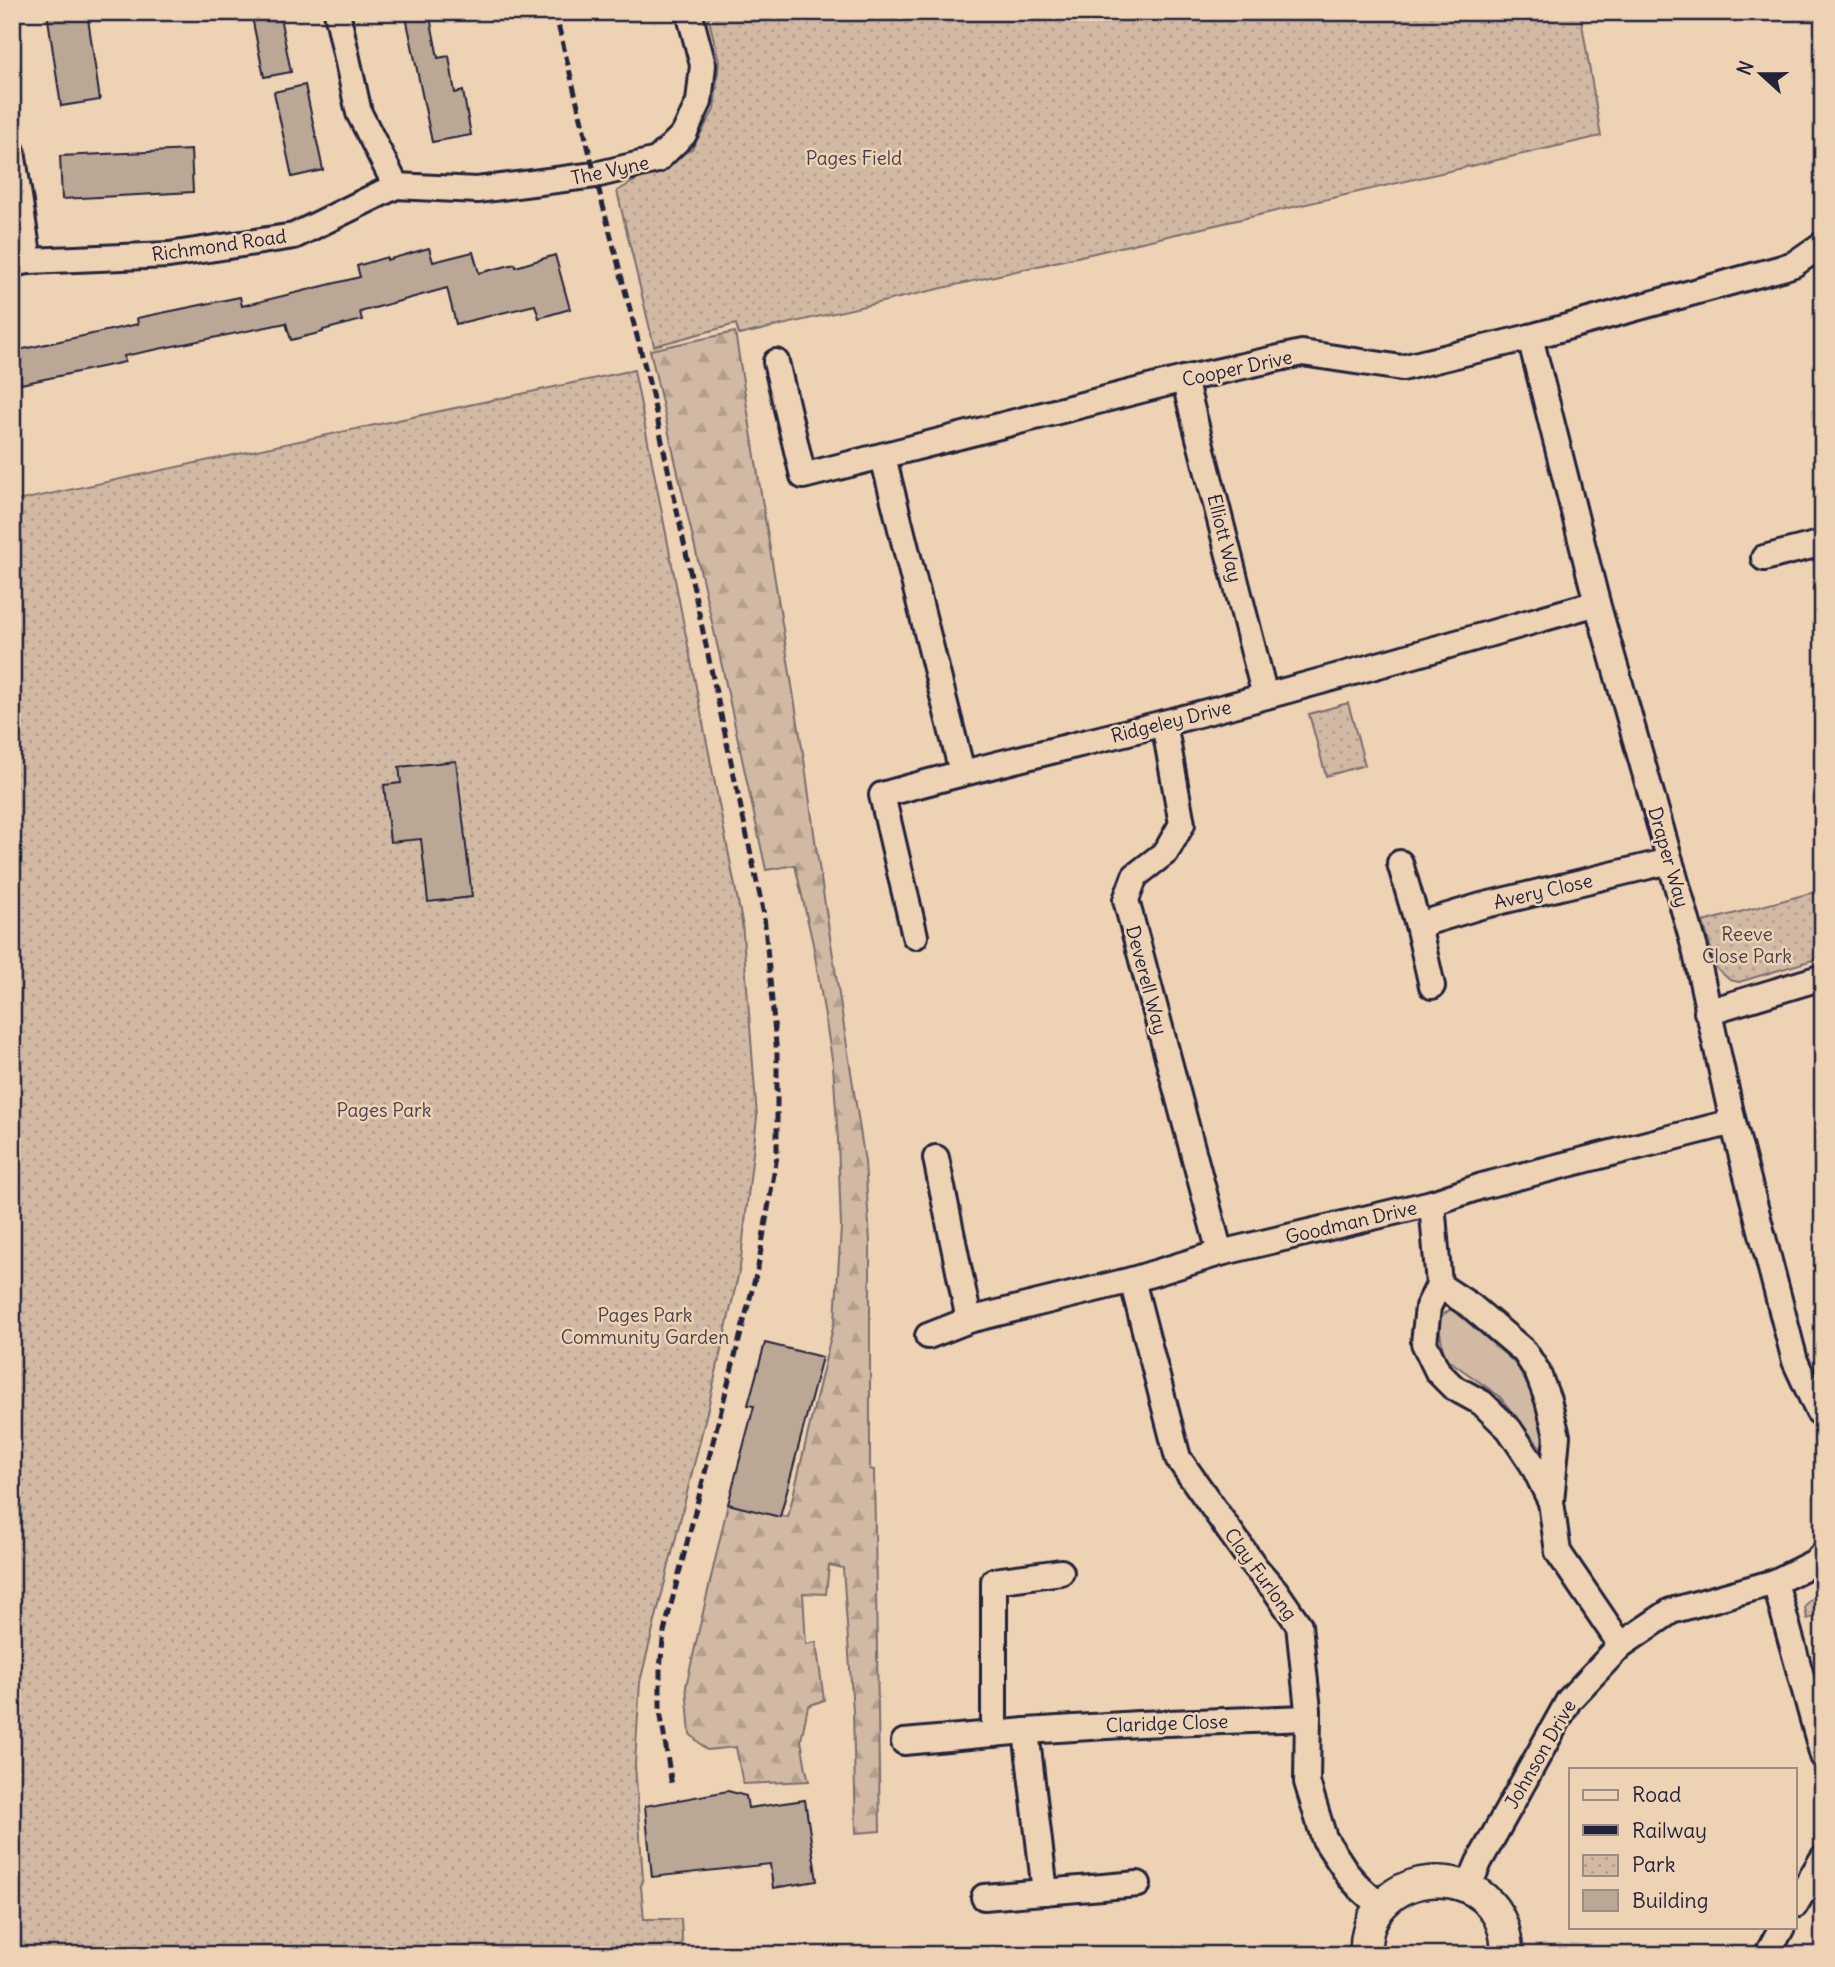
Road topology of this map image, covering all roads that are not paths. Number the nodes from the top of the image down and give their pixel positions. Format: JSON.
{"nodes":[{"id":1,"x":337,"y":12,"type":"edge"},
{"id":2,"x":689,"y":12,"type":"edge"},
{"id":3,"x":12,"y":151,"type":"edge"},
{"id":4,"x":524,"y":184,"type":"joint"},
{"id":5,"x":396,"y":186,"type":"junction"},
{"id":6,"x":1823,"y":244,"type":"edge"},
{"id":7,"x":20,"y":262,"type":"edge"},
{"id":8,"x":1530,"y":337,"type":"junction"},
{"id":9,"x":776,"y":362,"type":"dead end"},
{"id":10,"x":1184,"y":379,"type":"junction"},
{"id":11,"x":883,"y":457,"type":"junction"},
{"id":12,"x":1823,"y":544,"type":"edge"},
{"id":13,"x":1764,"y":558,"type":"dead end"},
{"id":14,"x":1597,"y":603,"type":"junction"},
{"id":15,"x":1265,"y":696,"type":"junction"},
{"id":16,"x":1164,"y":723,"type":"junction"},
{"id":17,"x":962,"y":772,"type":"junction"},
{"id":18,"x":1670,"y":861,"type":"junction"},
{"id":19,"x":1400,"y":863,"type":"dead end"},
{"id":20,"x":1418,"y":925,"type":"junction"},
{"id":21,"x":915,"y":936,"type":"dead end"},
{"id":22,"x":1823,"y":977,"type":"edge"},
{"id":23,"x":1432,"y":986,"type":"dead end"},
{"id":24,"x":1707,"y":1012,"type":"junction"},
{"id":25,"x":1733,"y":1122,"type":"junction"},
{"id":26,"x":936,"y":1158,"type":"dead end"},
{"id":27,"x":1432,"y":1203,"type":"junction"},
{"id":28,"x":1220,"y":1253,"type":"junction"},
{"id":29,"x":1132,"y":1280,"type":"junction"},
{"id":30,"x":1439,"y":1285,"type":"junction"},
{"id":31,"x":969,"y":1320,"type":"junction"},
{"id":32,"x":928,"y":1336,"type":"dead end"},
{"id":33,"x":1823,"y":1415,"type":"edge"},
{"id":34,"x":1551,"y":1502,"type":"junction"},
{"id":35,"x":1823,"y":1554,"type":"edge"},
{"id":36,"x":1061,"y":1572,"type":"dead end"},
{"id":37,"x":1775,"y":1582,"type":"junction"},
{"id":38,"x":1621,"y":1645,"type":"junction"},
{"id":39,"x":1308,"y":1718,"type":"junction"},
{"id":40,"x":1026,"y":1731,"type":"junction"},
{"id":41,"x":994,"y":1734,"type":"junction"},
{"id":42,"x":904,"y":1742,"type":"dead end"},
{"id":43,"x":1823,"y":1756,"type":"edge"},
{"id":44,"x":1823,"y":1858,"type":"edge"},
{"id":45,"x":1138,"y":1884,"type":"dead end"},
{"id":46,"x":1468,"y":1888,"type":"junction"},
{"id":47,"x":1045,"y":1892,"type":"junction"},
{"id":48,"x":984,"y":1898,"type":"dead end"},
{"id":49,"x":1797,"y":1902,"type":"edge"},
{"id":50,"x":1381,"y":1907,"type":"junction"},
{"id":51,"x":1782,"y":1928,"type":"edge"},
{"id":52,"x":1366,"y":1955,"type":"edge"},
{"id":53,"x":1507,"y":1955,"type":"edge"},
{"id":54,"x":1768,"y":1955,"type":"edge"}],
"edges":[{"from":1,"to":5,"type":"street"},
{"from":2,"to":4,"type":"street","name":"The Vyne"},
{"from":3,"to":7,"type":"street","name":"Richmond Road"},
{"from":4,"to":5,"type":"street","name":"Richmond Road"},
{"from":5,"to":7,"type":"street","name":"Richmond Road"},
{"from":6,"to":8,"type":"street","name":"Cooper Drive"},
{"from":8,"to":10,"type":"street","name":"Cooper Drive"},
{"from":8,"to":14,"type":"street","name":"Draper Way"},
{"from":9,"to":11,"type":"street","name":"Cooper Drive"},
{"from":10,"to":11,"type":"street","name":"Cooper Drive"},
{"from":10,"to":15,"type":"street","name":"Elliott Way"},
{"from":11,"to":17,"type":"street"},
{"from":12,"to":13,"type":"street"},
{"from":14,"to":15,"type":"street","name":"Ridgeley Drive"},
{"from":14,"to":18,"type":"street","name":"Draper Way"},
{"from":15,"to":16,"type":"street","name":"Ridgeley Drive"},
{"from":16,"to":17,"type":"street","name":"Ridgeley Drive"},
{"from":16,"to":28,"type":"street","name":"Deverell Way"},
{"from":17,"to":21,"type":"street","name":"Ridgeley Drive"},
{"from":18,"to":20,"type":"street","name":"Avery Close"},
{"from":18,"to":24,"type":"street","name":"Draper Way"},
{"from":19,"to":20,"type":"street"},
{"from":20,"to":23,"type":"street"},
{"from":22,"to":24,"type":"street"},
{"from":24,"to":25,"type":"street","name":"Draper Way"},
{"from":25,"to":27,"type":"street","name":"Goodman Drive"},
{"from":25,"to":33,"type":"street","name":"Draper Way"},
{"from":26,"to":31,"type":"street"},
{"from":27,"to":28,"type":"street","name":"Goodman Drive"},
{"from":27,"to":30,"type":"street"},
{"from":28,"to":29,"type":"street","name":"Goodman Drive"},
{"from":29,"to":31,"type":"street","name":"Goodman Drive"},
{"from":29,"to":39,"type":"street","name":"Clay Furlong"},
{"from":30,"to":34,"type":"street"},
{"from":30,"to":34,"type":"street"},
{"from":31,"to":32,"type":"street","name":"Goodman Drive"},
{"from":34,"to":38,"type":"street"},
{"from":35,"to":37,"type":"street","name":"Johnson Drive"},
{"from":36,"to":41,"type":"street"},
{"from":37,"to":38,"type":"street","name":"Johnson Drive"},
{"from":37,"to":43,"type":"street"},
{"from":38,"to":46,"type":"street","name":"Johnson Drive"},
{"from":39,"to":40,"type":"street","name":"Claridge Close"},
{"from":39,"to":50,"type":"street","name":"Clay Furlong"},
{"from":40,"to":41,"type":"street","name":"Claridge Close"},
{"from":40,"to":47,"type":"street"},
{"from":41,"to":42,"type":"street","name":"Claridge Close"},
{"from":44,"to":49,"type":"street"},
{"from":45,"to":47,"type":"street"},
{"from":46,"to":50,"type":"street"},
{"from":46,"to":53,"type":"street"},
{"from":47,"to":48,"type":"street"},
{"from":50,"to":52,"type":"street"},
{"from":51,"to":54,"type":"street"}]}
